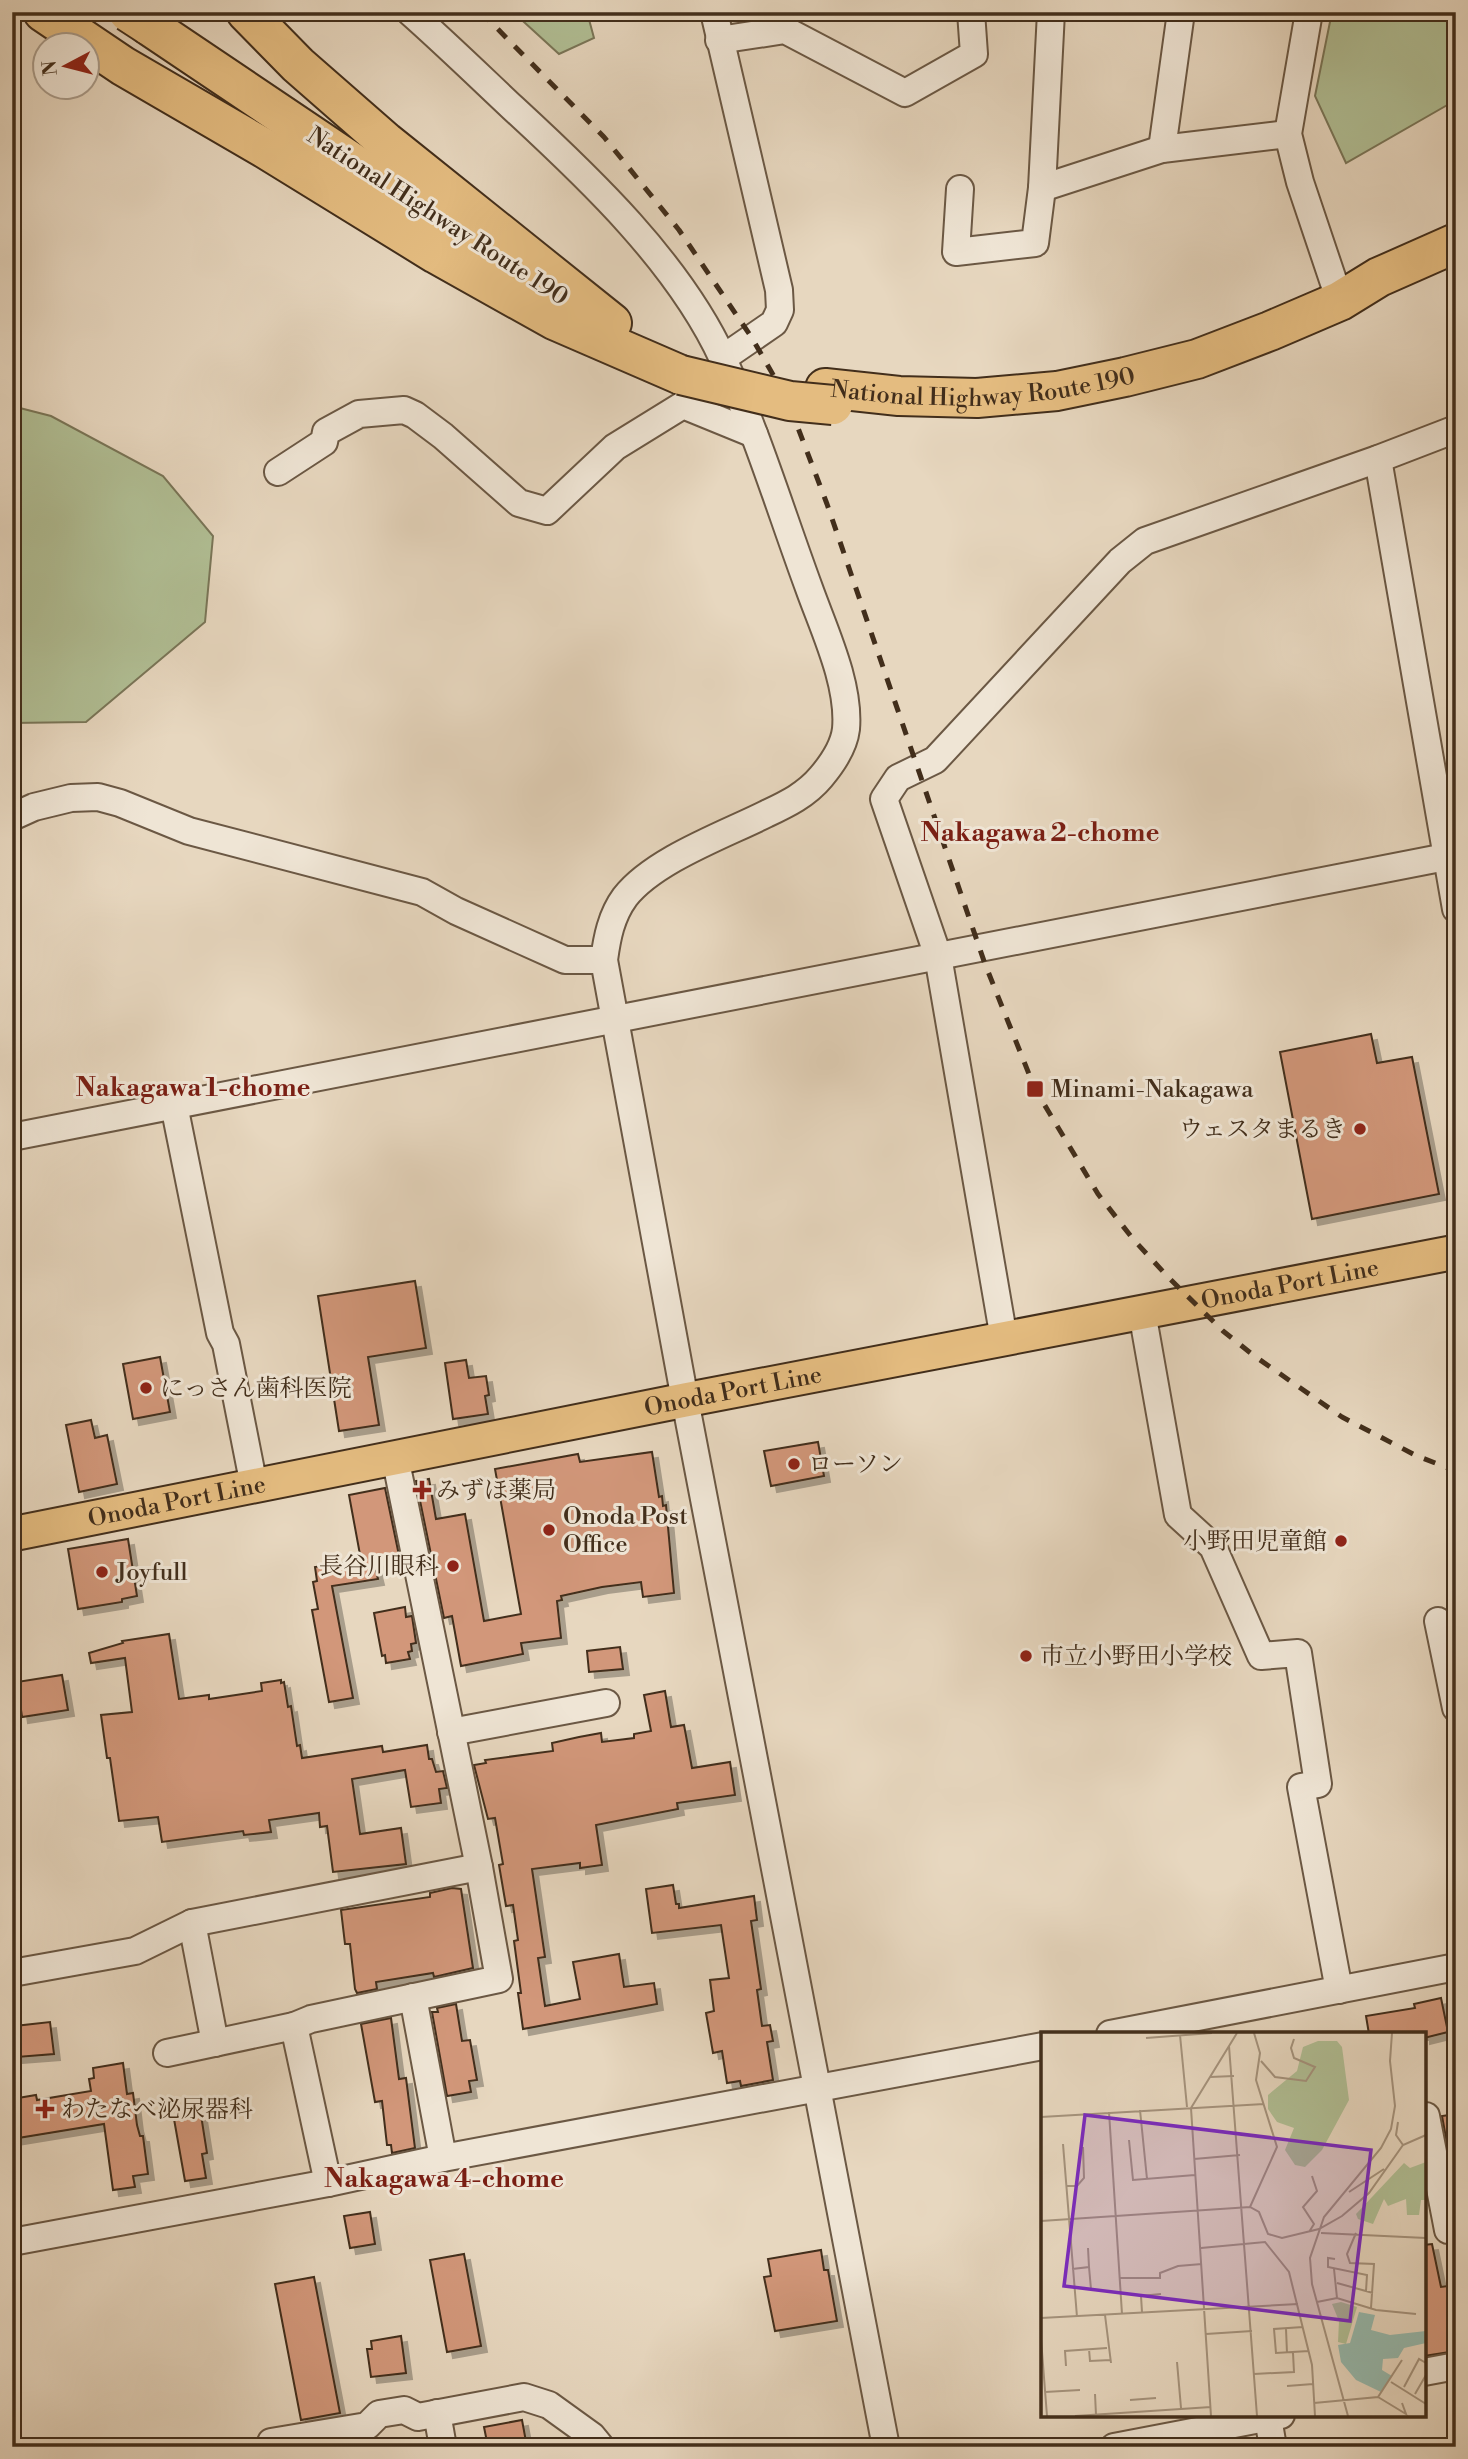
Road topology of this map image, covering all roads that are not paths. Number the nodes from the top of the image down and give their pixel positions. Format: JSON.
{"nodes":[{"id":1,"x":43,"y":12,"type":"edge"},
{"id":2,"x":246,"y":12,"type":"edge"},
{"id":3,"x":410,"y":12,"type":"edge"},
{"id":4,"x":714,"y":12,"type":"edge"},
{"id":5,"x":971,"y":12,"type":"edge"},
{"id":6,"x":1051,"y":12,"type":"edge"},
{"id":7,"x":1181,"y":12,"type":"edge"},
{"id":8,"x":1309,"y":12,"type":"edge"},
{"id":9,"x":135,"y":17,"type":"edge"},
{"id":10,"x":719,"y":40,"type":"junction"},
{"id":11,"x":123,"y":66,"type":"junction"},
{"id":12,"x":1288,"y":134,"type":"junction"},
{"id":13,"x":1162,"y":149,"type":"junction"},
{"id":14,"x":1041,"y":188,"type":"junction"},
{"id":15,"x":960,"y":189,"type":"dead end"},
{"id":16,"x":1456,"y":243,"type":"edge"},
{"id":17,"x":1456,"y":264,"type":"edge"},
{"id":18,"x":1340,"y":301,"type":"junction"},
{"id":19,"x":612,"y":323,"type":"junction"},
{"id":20,"x":723,"y":358,"type":"junction"},
{"id":21,"x":678,"y":362,"type":"junction"},
{"id":22,"x":1456,"y":429,"type":"edge"},
{"id":23,"x":754,"y":434,"type":"junction"},
{"id":24,"x":1378,"y":459,"type":"junction"},
{"id":25,"x":278,"y":472,"type":"dead end"},
{"id":26,"x":12,"y":817,"type":"edge"},
{"id":27,"x":1451,"y":856,"type":"edge"},
{"id":28,"x":1456,"y":909,"type":"edge"},
{"id":29,"x":938,"y":956,"type":"junction"},
{"id":30,"x":604,"y":960,"type":"junction"},
{"id":31,"x":615,"y":1020,"type":"junction"},
{"id":32,"x":174,"y":1105,"type":"junction"},
{"id":33,"x":12,"y":1137,"type":"edge"},
{"id":34,"x":1456,"y":1252,"type":"edge"},
{"id":35,"x":1142,"y":1312,"type":"junction"},
{"id":36,"x":1004,"y":1339,"type":"junction"},
{"id":37,"x":685,"y":1400,"type":"junction"},
{"id":38,"x":395,"y":1457,"type":"junction"},
{"id":39,"x":254,"y":1486,"type":"junction"},
{"id":40,"x":12,"y":1534,"type":"edge"},
{"id":41,"x":1438,"y":1621,"type":"dead end"},
{"id":42,"x":606,"y":1703,"type":"dead end"},
{"id":43,"x":1456,"y":1708,"type":"edge"},
{"id":44,"x":452,"y":1732,"type":"junction"},
{"id":45,"x":479,"y":1867,"type":"junction"},
{"id":46,"x":192,"y":1923,"type":"junction"},
{"id":47,"x":1456,"y":1967,"type":"edge"},
{"id":48,"x":12,"y":1973,"type":"edge"},
{"id":49,"x":1339,"y":1990,"type":"junction"},
{"id":50,"x":413,"y":1997,"type":"junction"},
{"id":51,"x":294,"y":2026,"type":"junction"},
{"id":52,"x":1120,"y":2032,"type":"edge"},
{"id":53,"x":215,"y":2043,"type":"junction"},
{"id":54,"x":1041,"y":2046,"type":"edge"},
{"id":55,"x":167,"y":2053,"type":"dead end"},
{"id":56,"x":816,"y":2088,"type":"junction"},
{"id":57,"x":1426,"y":2116,"type":"edge"},
{"id":58,"x":443,"y":2158,"type":"junction"},
{"id":59,"x":328,"y":2183,"type":"junction"},
{"id":60,"x":1443,"y":2231,"type":"edge"},
{"id":61,"x":12,"y":2242,"type":"edge"},
{"id":62,"x":1456,"y":2366,"type":"edge"},
{"id":63,"x":1426,"y":2372,"type":"edge"},
{"id":64,"x":437,"y":2413,"type":"junction"},
{"id":65,"x":1270,"y":2417,"type":"edge"},
{"id":66,"x":1275,"y":2417,"type":"edge"},
{"id":67,"x":271,"y":2442,"type":"dead end"},
{"id":68,"x":443,"y":2447,"type":"edge"},
{"id":69,"x":601,"y":2447,"type":"edge"},
{"id":70,"x":886,"y":2447,"type":"edge"},
{"id":71,"x":1114,"y":2447,"type":"edge"},
{"id":72,"x":1273,"y":2447,"type":"edge"}],
"edges":[{"from":1,"to":11,"type":"highway"},
{"from":2,"to":19,"type":"highway"},
{"from":3,"to":20,"type":"street"},
{"from":4,"to":10,"type":"street"},
{"from":5,"to":10,"type":"street"},
{"from":6,"to":14,"type":"street"},
{"from":7,"to":13,"type":"street"},
{"from":8,"to":12,"type":"street"},
{"from":9,"to":11,"type":"highway"},
{"from":9,"to":19,"type":"highway","name":"National Highway Route 190"},
{"from":10,"to":20,"type":"street"},
{"from":11,"to":21,"type":"highway"},
{"from":12,"to":13,"type":"street"},
{"from":12,"to":18,"type":"street"},
{"from":13,"to":14,"type":"street"},
{"from":14,"to":15,"type":"street"},
{"from":16,"to":18,"type":"highway","name":"National Highway Route 190"},
{"from":17,"to":18,"type":"highway","name":"National Highway Route 190"},
{"from":18,"to":21,"type":"highway","name":"National Highway Route 190"},
{"from":19,"to":21,"type":"highway","name":"National Highway Route 190"},
{"from":20,"to":23,"type":"street"},
{"from":22,"to":24,"type":"street"},
{"from":23,"to":25,"type":"street"},
{"from":23,"to":30,"type":"street"},
{"from":24,"to":27,"type":"street"},
{"from":24,"to":29,"type":"street"},
{"from":26,"to":30,"type":"street"},
{"from":27,"to":28,"type":"street"},
{"from":27,"to":29,"type":"street"},
{"from":29,"to":31,"type":"street"},
{"from":29,"to":36,"type":"street"},
{"from":30,"to":31,"type":"street"},
{"from":31,"to":32,"type":"street"},
{"from":31,"to":37,"type":"street"},
{"from":32,"to":33,"type":"street"},
{"from":32,"to":39,"type":"street"},
{"from":34,"to":35,"type":"main road","name":"Onoda Port Line"},
{"from":35,"to":36,"type":"main road","name":"Onoda Port Line"},
{"from":35,"to":49,"type":"street"},
{"from":36,"to":37,"type":"main road","name":"Onoda Port Line"},
{"from":37,"to":38,"type":"main road","name":"Onoda Port Line"},
{"from":37,"to":56,"type":"street"},
{"from":38,"to":39,"type":"main road","name":"Onoda Port Line"},
{"from":38,"to":44,"type":"street"},
{"from":39,"to":40,"type":"main road","name":"Onoda Port Line"},
{"from":41,"to":43,"type":"street"},
{"from":42,"to":44,"type":"street"},
{"from":44,"to":45,"type":"street"},
{"from":45,"to":46,"type":"street"},
{"from":45,"to":50,"type":"street"},
{"from":46,"to":48,"type":"street"},
{"from":46,"to":53,"type":"street"},
{"from":47,"to":49,"type":"street"},
{"from":49,"to":52,"type":"street"},
{"from":50,"to":51,"type":"street"},
{"from":50,"to":58,"type":"street"},
{"from":51,"to":53,"type":"street"},
{"from":51,"to":59,"type":"street"},
{"from":53,"to":55,"type":"street"},
{"from":54,"to":56,"type":"street"},
{"from":56,"to":58,"type":"street"},
{"from":56,"to":70,"type":"street"},
{"from":57,"to":60,"type":"street"},
{"from":58,"to":59,"type":"street"},
{"from":59,"to":61,"type":"street"},
{"from":62,"to":63,"type":"street"},
{"from":64,"to":67,"type":"street"},
{"from":64,"to":68,"type":"street"},
{"from":64,"to":69,"type":"street"},
{"from":65,"to":71,"type":"street"},
{"from":66,"to":72,"type":"street"}]}
